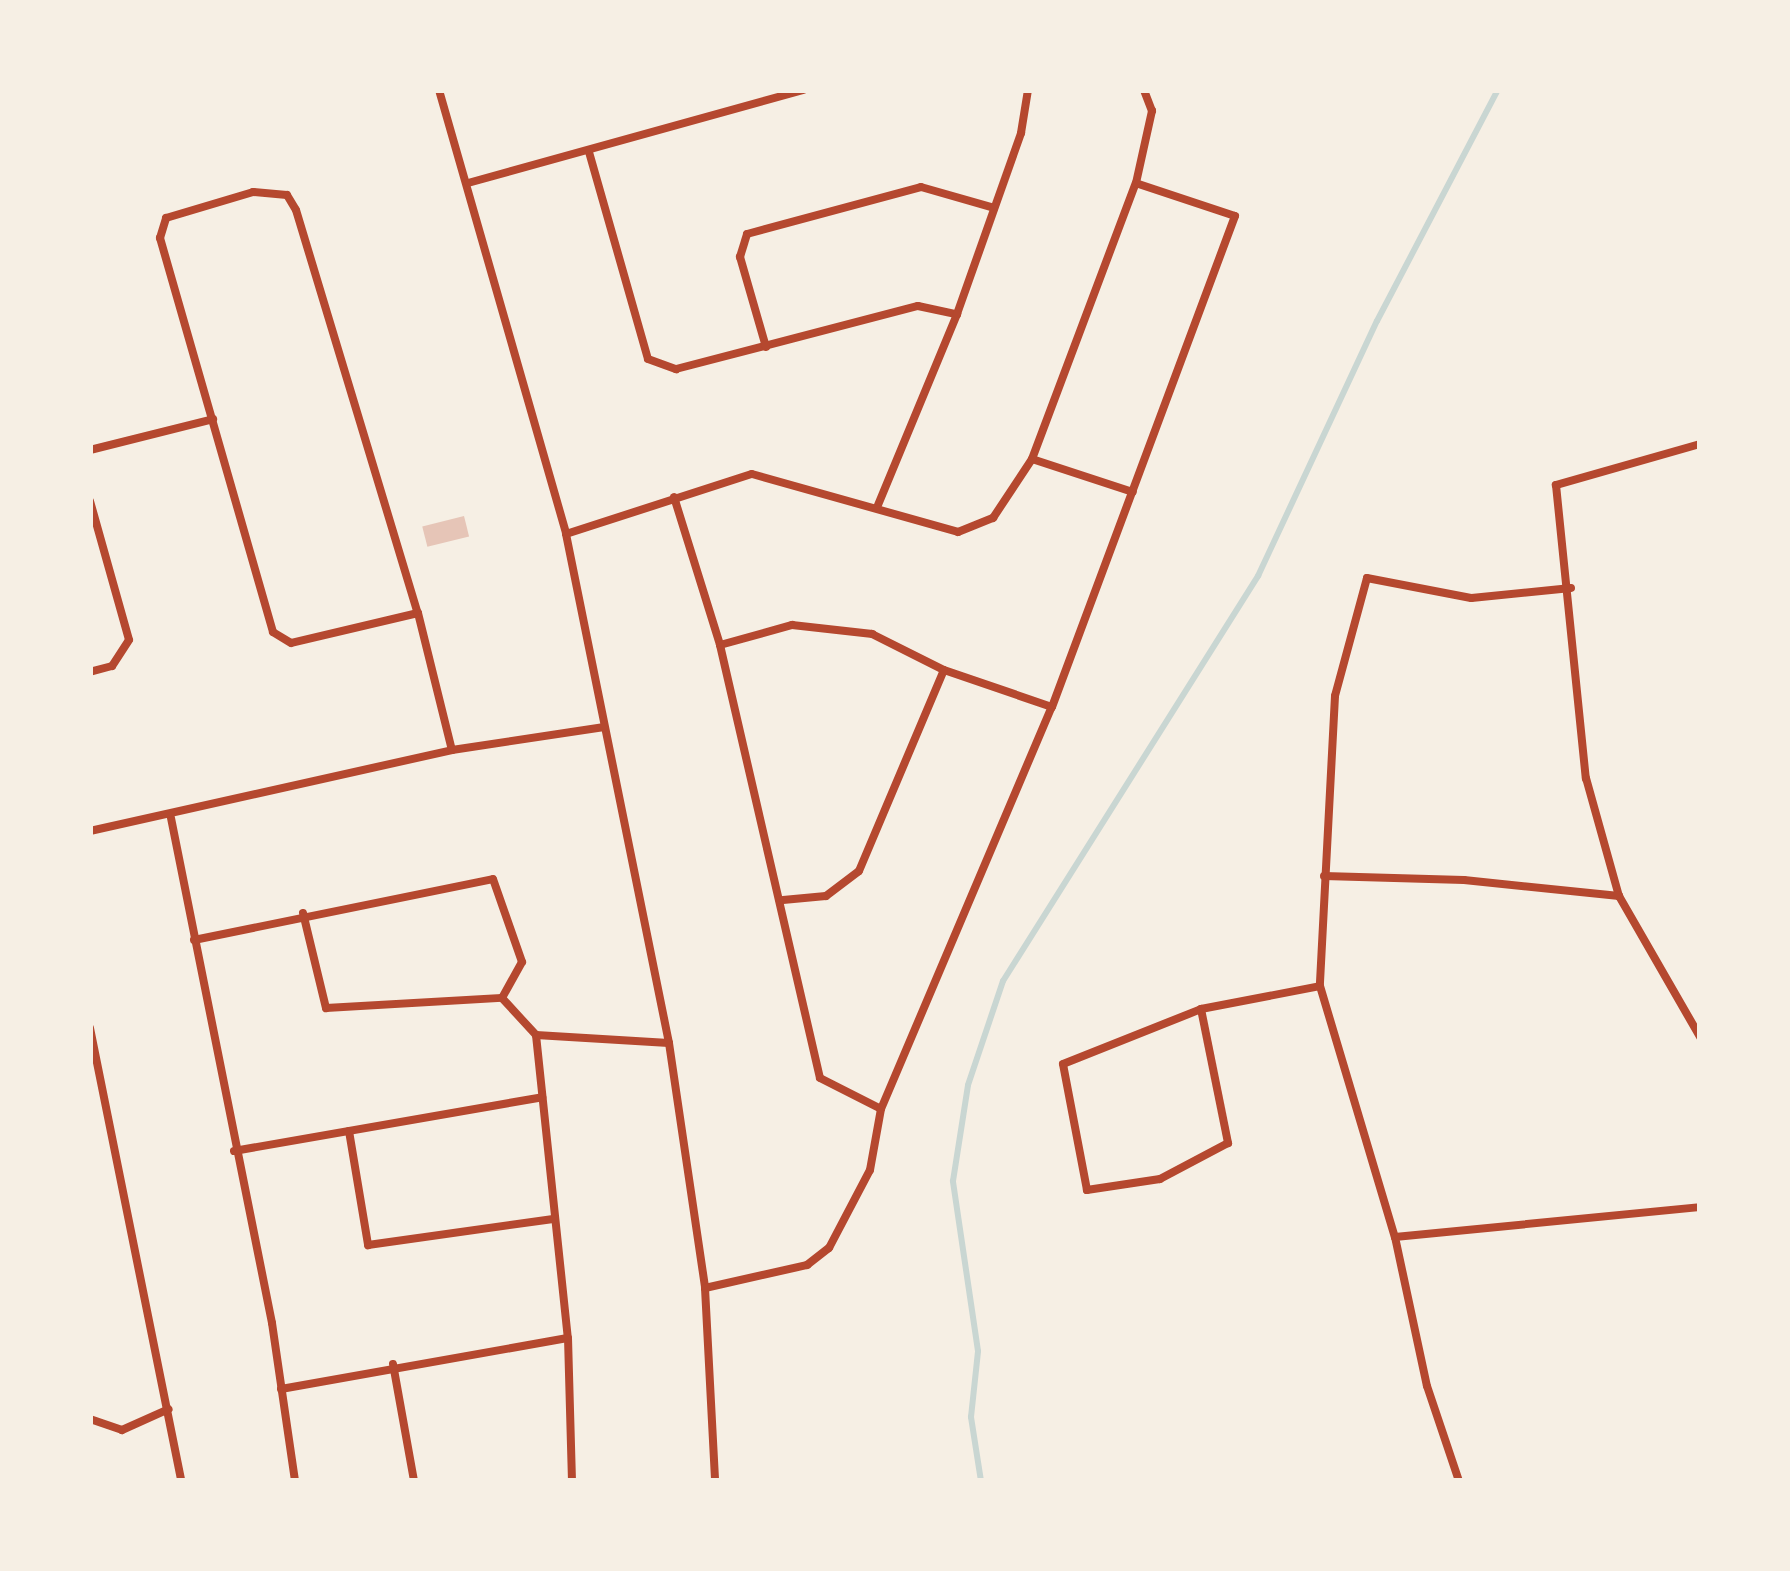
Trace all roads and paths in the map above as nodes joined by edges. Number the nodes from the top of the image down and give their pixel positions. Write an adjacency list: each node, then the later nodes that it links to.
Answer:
1 (439, 90): 6 (street)
2 (803, 90): 5 (street)
3 (1028, 90): 8 (street)
4 (1144, 90): 7 (street)
5 (589, 152): 6 (street); 10 (street)
6 (468, 183): 19 (street)
7 (1136, 183): 14 (street); 15 (street)
8 (994, 208): 9 (street); 10 (street)
9 (957, 314): 10 (street); 18 (street)
10 (766, 347)
11 (213, 419): 13 (street); 21 (street); 21 (street)
12 (1700, 443): 20 (street)
13 (90, 450)
14 (1032, 459): 15 (street); 18 (street)
15 (1133, 492): 25 (street)
16 (674, 497): 18 (street); 19 (street); 22 (street)
17 (90, 501): 24 (street)
18 (878, 505)
19 (566, 534): 26 (street)
20 (1570, 588): 30 (street); 31 (street)
21 (418, 613): 27 (street)
22 (719, 645): 23 (street); 32 (street)
23 (944, 670): 25 (street); 32 (street)
24 (90, 672)
25 (1052, 707): 43 (street)
26 (604, 727): 27 (street); 41 (street)
27 (452, 750): 28 (street)
28 (171, 818): 29 (street); 34 (street)
29 (90, 831)
30 (1324, 876): 31 (street); 35 (street)
31 (1619, 896): 40 (street)
32 (783, 900): 43 (street)
33 (303, 913): 34 (street); 36 (street); 36 (street)
34 (193, 940): 45 (street)
35 (1320, 986): 37 (street); 48 (street)
36 (502, 998): 39 (street)
37 (1201, 1009): 37 (street)
38 (90, 1028): 53 (street)
39 (536, 1036): 41 (street); 42 (street)
40 (1700, 1037)
41 (669, 1043): 49 (street)
42 (542, 1097): 44 (street); 47 (street)
43 (881, 1109): 49 (street)
44 (349, 1131): 45 (street); 47 (street)
45 (234, 1151): 52 (street)
46 (1700, 1207): 48 (street)
47 (553, 1219): 50 (street)
48 (1395, 1237): 60 (street)
49 (705, 1288): 59 (street)
50 (568, 1338): 51 (street); 58 (street)
51 (393, 1364): 52 (street); 57 (street)
52 (280, 1389): 56 (street)
53 (169, 1409): 54 (street); 55 (street)
54 (90, 1419)
55 (182, 1481)
56 (295, 1481)
57 (414, 1481)
58 (572, 1481)
59 (715, 1481)
60 (1459, 1481)

